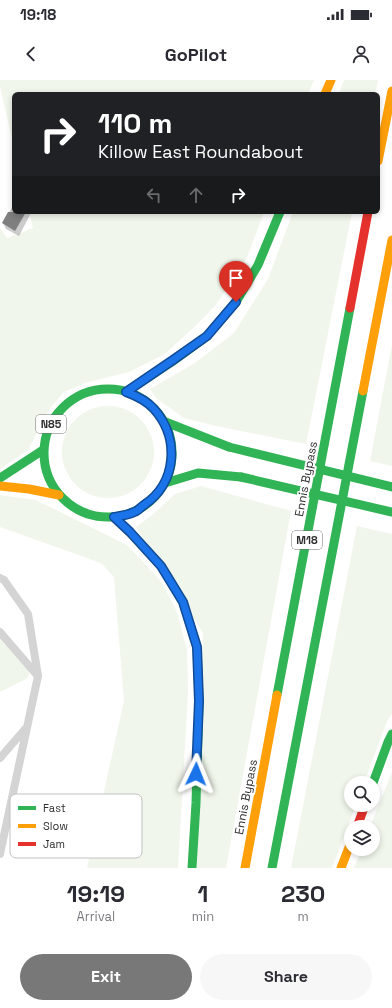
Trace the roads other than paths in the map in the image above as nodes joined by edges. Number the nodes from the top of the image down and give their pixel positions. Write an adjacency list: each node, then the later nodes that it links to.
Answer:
1 (331, 80): 3 (main road)
2 (392, 91): 4 (main road)
3 (326, 92)
4 (380, 151)
5 (279, 214): 8 (main road)
6 (368, 214): 30 (main road, Ennis Bypass / M18)
7 (392, 240): 31 (main road, M18)
8 (126, 392): 9 (main road, N85); 10 (main road, N85)
9 (163, 421): 12 (main road, N85); 14 (main road, N85, bridge)
10 (43, 450): 11 (main road); 15 (main road, N85)
11 (0, 478)
12 (165, 483): 16 (main road, bridge); 17 (main road, N85)
13 (0, 486): 15 (main road)
14 (392, 487)
15 (59, 496): 17 (main road, N85)
16 (392, 512)
17 (114, 517): 29 (main road)
18 (0, 578): 20 (lane)
19 (0, 632): 20 (lane)
20 (38, 676): 21 (lane)
21 (27, 728): 23 (lane); 25 (lane)
22 (392, 734): 24 (main road)
23 (0, 758)
24 (376, 776)
25 (13, 794)
26 (10, 807): 27 (lane)
27 (0, 854)
28 (346, 856): 32 (main road)
29 (192, 868)
30 (245, 868)
31 (272, 868)
32 (341, 868)

